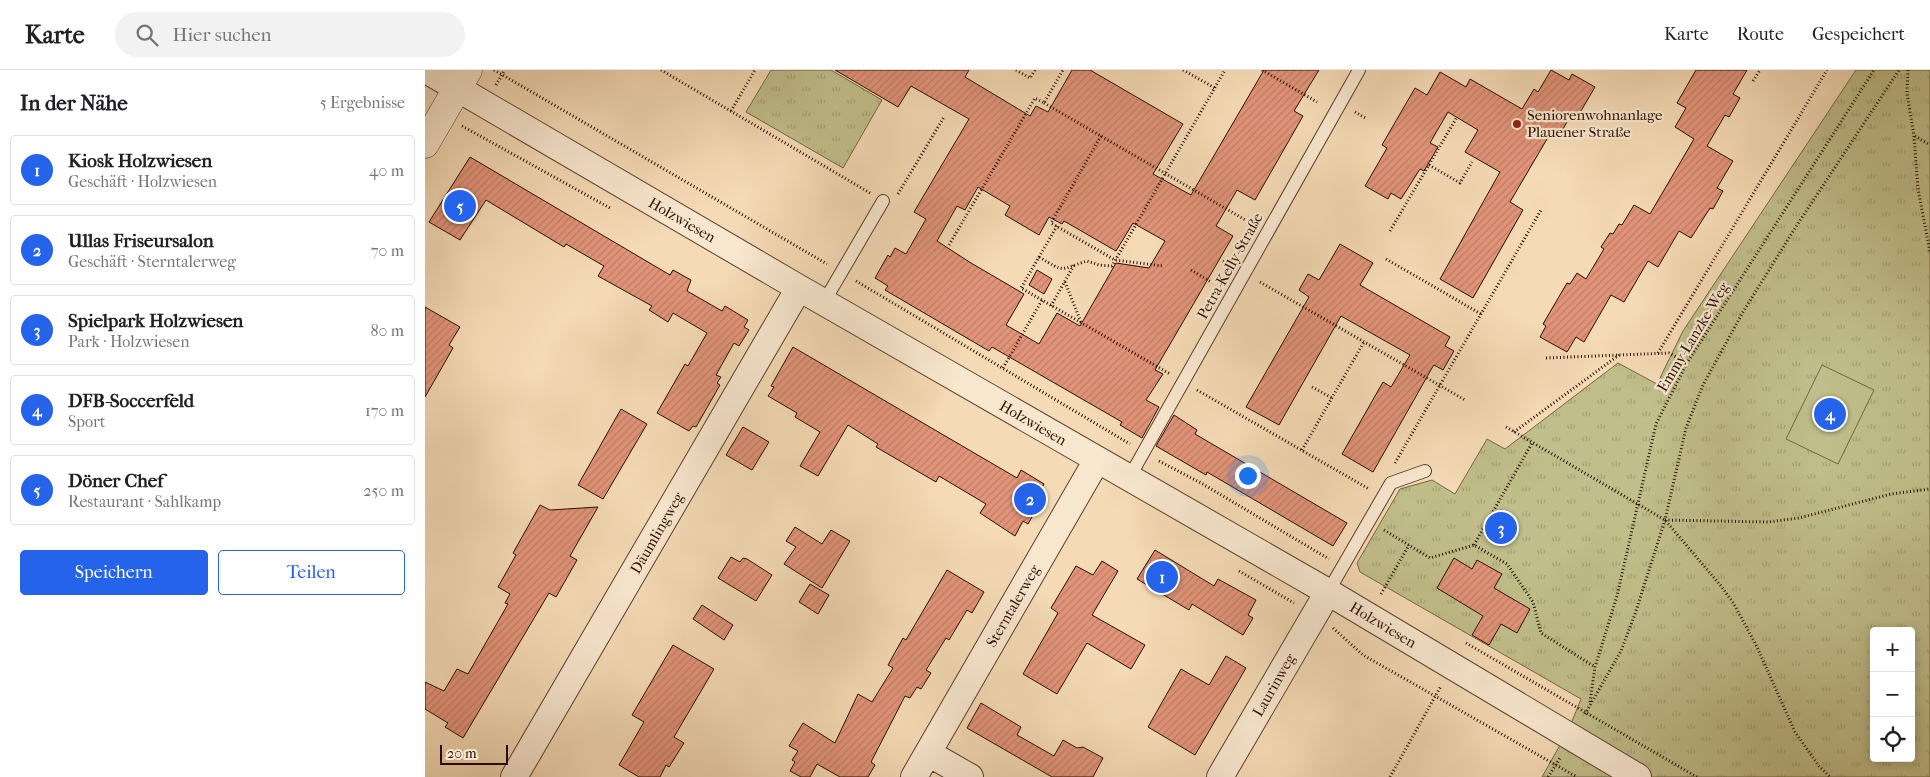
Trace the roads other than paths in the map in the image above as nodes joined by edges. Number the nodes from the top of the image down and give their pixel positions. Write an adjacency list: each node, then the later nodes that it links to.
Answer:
1 (426, 70): 3 (street, Holzwiesen)
2 (1359, 70): 10 (lane, Petra-Kelly-Straße)
3 (463, 79): 4 (street); 6 (street, Holzwiesen)
4 (425, 144)
5 (883, 201): 7 (lane)
6 (799, 288): 7 (street, Holzwiesen); 13 (street, Däumlingweg)
7 (824, 302): 8 (street, Holzwiesen)
8 (1097, 460): 10 (street, Holzwiesen); 12 (street, Sterntalerweg)
9 (1425, 471): 11 (lane)
10 (1129, 478): 11 (street, Holzwiesen)
11 (1334, 581): 16 (street, Laurinweg); 17 (street, Holzwiesen)
12 (928, 753): 14 (street, Sterntalerweg); 15 (street)
13 (514, 777)
14 (914, 777)
15 (970, 777)
16 (1221, 777)
17 (1638, 777)

